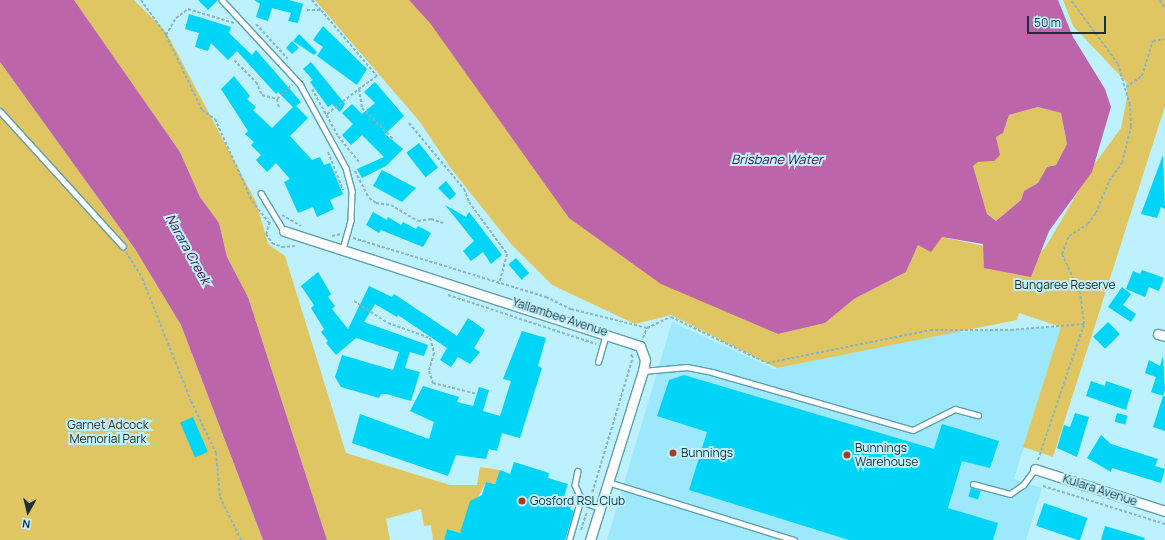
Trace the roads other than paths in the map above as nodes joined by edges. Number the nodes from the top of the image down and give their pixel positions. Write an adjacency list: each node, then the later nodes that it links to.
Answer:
1 (222, 0): 6 (lane)
2 (0, 111): 5 (lane)
3 (261, 193): 4 (lane)
4 (284, 231): 6 (street, Yallambee Avenue)
5 (123, 246)
6 (343, 249): 7 (street, Yallambee Avenue)
7 (607, 332): 8 (lane); 9 (street, Yallambee Avenue)
8 (598, 362)
9 (644, 371): 10 (lane); 13 (street)
10 (978, 415)
11 (1035, 468): 14 (lane); 17 (street, Kulara Avenue)
12 (578, 470): 15 (lane)
13 (608, 482): 16 (street); 20 (lane)
14 (973, 484)
15 (581, 498): 16 (lane); 18 (lane)
16 (600, 508): 19 (street)
17 (1165, 511)
18 (569, 540)
19 (590, 540)
20 (794, 540)

